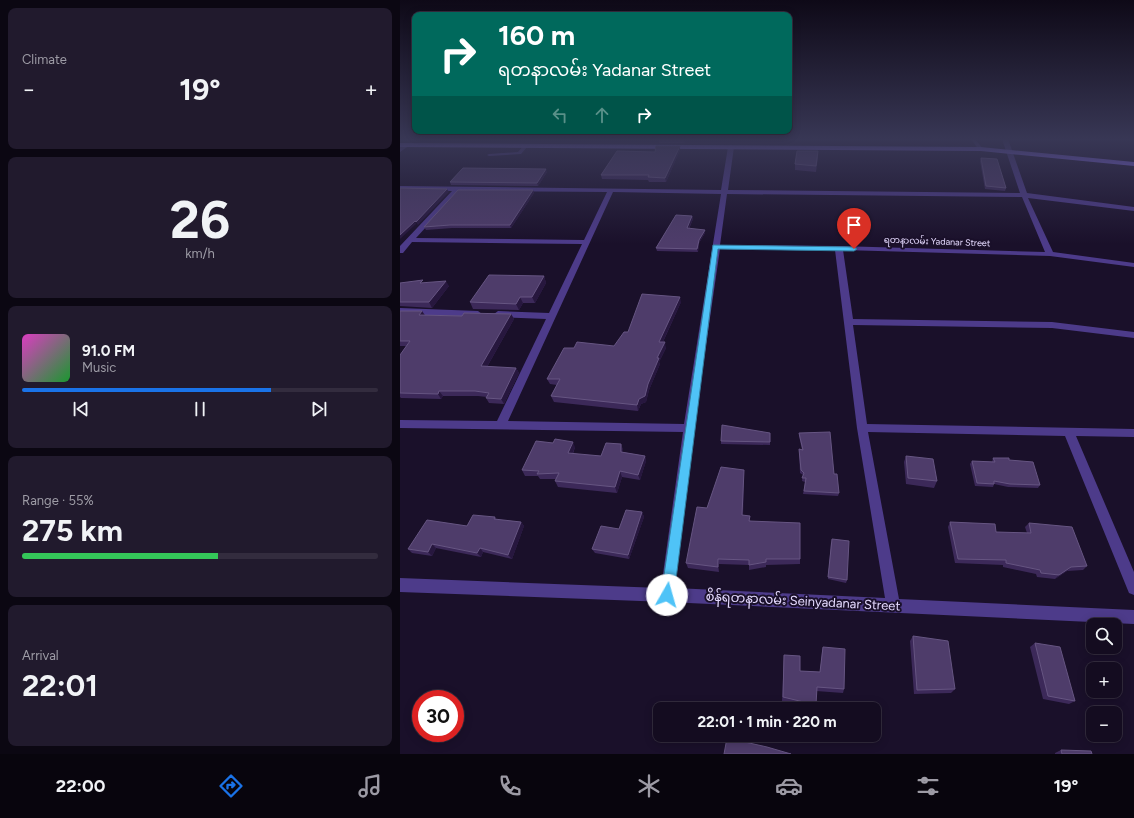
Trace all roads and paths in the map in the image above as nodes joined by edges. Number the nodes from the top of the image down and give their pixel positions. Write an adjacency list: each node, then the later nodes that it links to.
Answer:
1 (726, 174): 6 (street)
2 (1017, 174): 7 (street)
3 (400, 188): 4 (street)
4 (458, 188): 5 (street); 9 (street)
5 (611, 190): 6 (street); 10 (street)
6 (723, 192): 7 (street); 11 (street)
7 (1024, 195): 8 (street); 14 (street)
8 (1134, 209)
9 (410, 240): 10 (street); 13 (street)
10 (586, 242): 17 (street)
11 (715, 247): 12 (street, ရတနာလမ်း Yadanar Street); 22 (street)
12 (839, 248): 14 (street, ရတနာလမ်း Yadanar Street); 18 (street)
13 (400, 251)
14 (1050, 254): 15 (street, ရတနာလမ်း Yadanar Street)
15 (1134, 264)
16 (400, 311): 17 (street)
17 (552, 316): 21 (street)
18 (848, 322): 19 (street); 23 (street)
19 (1134, 335)
20 (400, 424): 21 (street)
21 (501, 425): 22 (street)
22 (689, 428): 28 (street)
23 (862, 428): 24 (street); 29 (street)
24 (1069, 432): 25 (street); 27 (street)
25 (1134, 433)
26 (400, 585): 28 (street, စိန်ရတနာလမ်း Seinyadanar Street)
27 (1134, 588)
28 (667, 595): 29 (street, စိန်ရတနာလမ်း Seinyadanar Street)
29 (893, 605): 30 (street, စိန်ရတနာလမ်း Seinyadanar Street)
30 (1134, 617)

